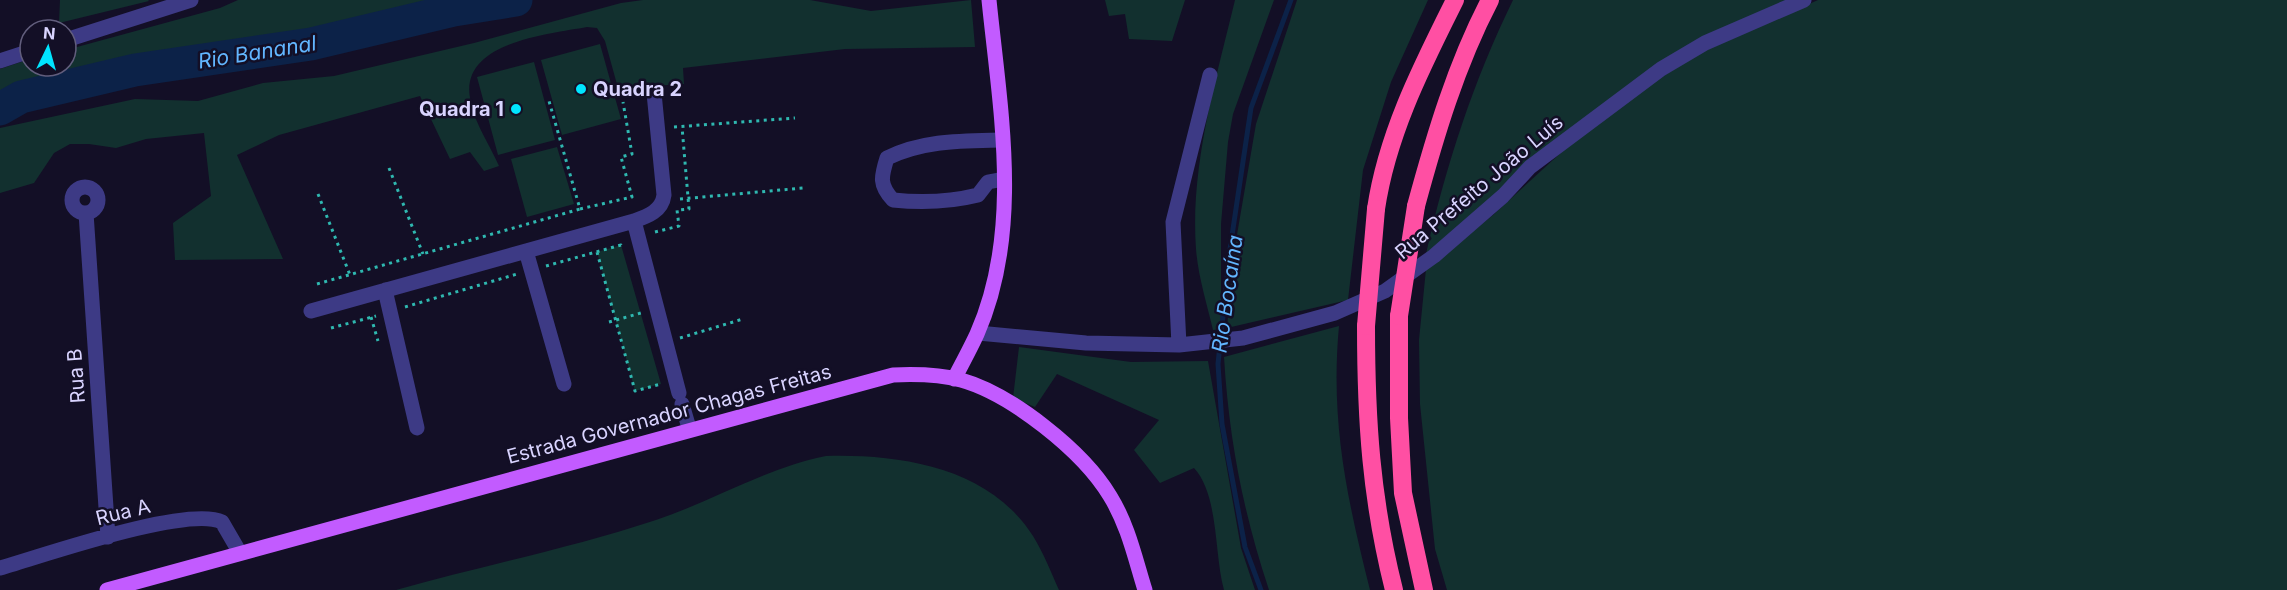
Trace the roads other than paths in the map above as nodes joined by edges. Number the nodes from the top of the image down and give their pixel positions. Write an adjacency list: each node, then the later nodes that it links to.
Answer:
1 (191, 0): 6 (street)
2 (989, 0): 13 (main road)
3 (1804, 0): 21 (street, Rua Prefeito João Luís)
4 (1453, 5): 31 (highway, bridge)
5 (1487, 6): 32 (highway, bridge)
6 (78, 36)
7 (0, 49): 8 (street)
8 (18, 51)
9 (18, 55): 10 (street)
10 (0, 61)
11 (1210, 75): 21 (street)
12 (654, 93): 16 (street)
13 (1002, 140): 14 (main road); 14 (street)
14 (1004, 179): 20 (main road)
15 (86, 213): 26 (street, Rua B)
16 (634, 221): 17 (street); 25 (street)
17 (526, 251): 18 (street); 23 (street)
18 (385, 290): 19 (street); 24 (street)
19 (311, 311)
20 (978, 333): 21 (street, Rua Prefeito João Luís); 22 (main road)
21 (1179, 345)
22 (954, 378): 25 (main road, Estrada Governador Chagas Freitas); 30 (main road, Estrada Governador Chagas Freitas)
23 (564, 384)
24 (417, 428)
25 (689, 428): 27 (main road, Estrada Governador Chagas Freitas)
26 (108, 537): 27 (street, Rua A); 28 (street, Rua A)
27 (240, 553): 29 (main road, Estrada Governador Chagas Freitas)
28 (0, 568)
29 (107, 590)
30 (1144, 590)
31 (1394, 590)
32 (1424, 590)

